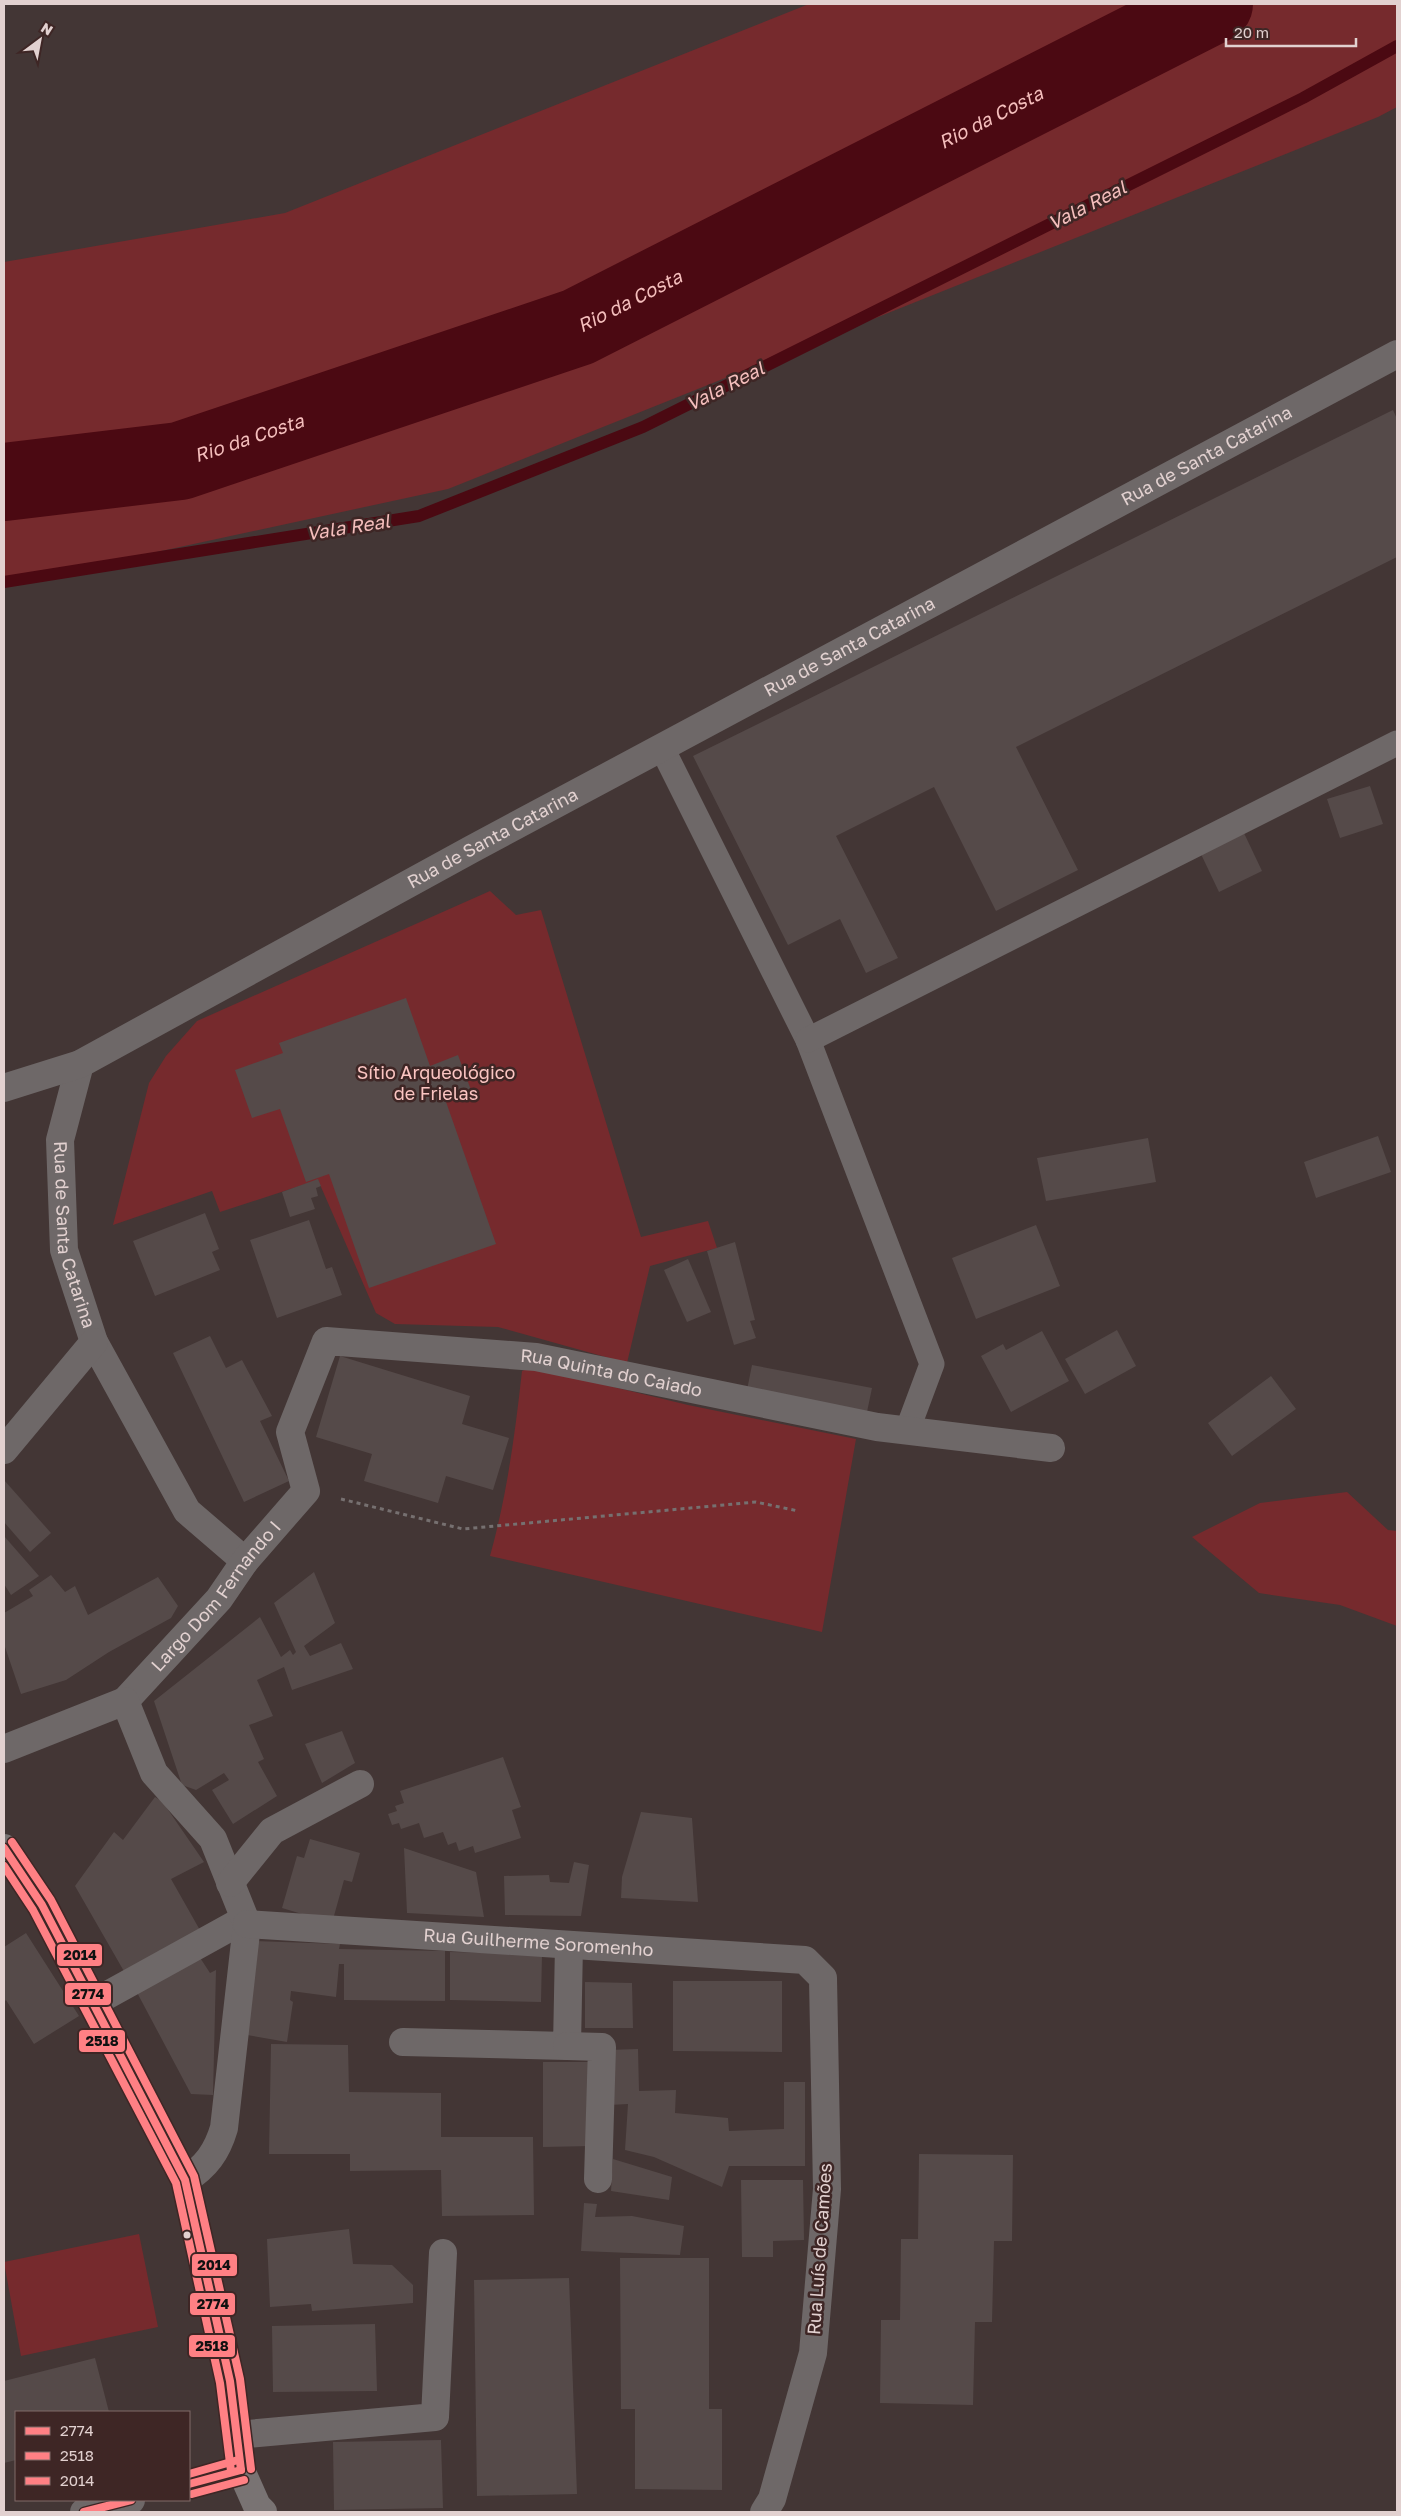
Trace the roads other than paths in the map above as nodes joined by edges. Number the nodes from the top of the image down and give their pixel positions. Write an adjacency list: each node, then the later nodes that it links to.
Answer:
1 (1397, 354): 3 (street, Rua de Santa Catarina)
2 (1397, 742): 4 (lane)
3 (662, 748): 4 (lane); 5 (street, Rua de Santa Catarina)
4 (808, 1040): 8 (lane)
5 (80, 1064): 6 (street); 7 (street, Rua de Santa Catarina)
6 (4, 1088)
7 (94, 1342): 10 (street); 12 (street, Rua de Santa Catarina)
8 (907, 1431): 9 (street, Rua Quinta do Caiado); 11 (street, Rua Quinta do Caiado)
9 (1051, 1448)
10 (4, 1450)
11 (306, 1491): 12 (street, Largo Dom Fernando I)
12 (245, 1561): 13 (street, Largo Dom Fernando I)
13 (125, 1701): 14 (street); 17 (street)
14 (4, 1748)
15 (360, 1784): 17 (street)
16 (4, 1848): 21 (main road)
17 (230, 1883): 18 (street)
18 (246, 1922): 19 (street, Rua Guilherme Soromenho); 21 (street); 25 (street)
19 (569, 1945): 20 (street, Rua Guilherme Soromenho); 23 (street)
20 (823, 1978): 33 (street, Rua Luís de Camões)
21 (93, 2003): 25 (main road)
22 (403, 2042): 23 (street)
23 (567, 2046): 24 (street)
24 (598, 2179)
25 (185, 2180): 27 (main road)
26 (443, 2253): 27 (street)
27 (236, 2435): 28 (main road)
28 (241, 2470): 29 (street); 32 (main road)
29 (190, 2484)
30 (127, 2501): 31 (street)
31 (84, 2512)
32 (263, 2512)
33 (764, 2512)

